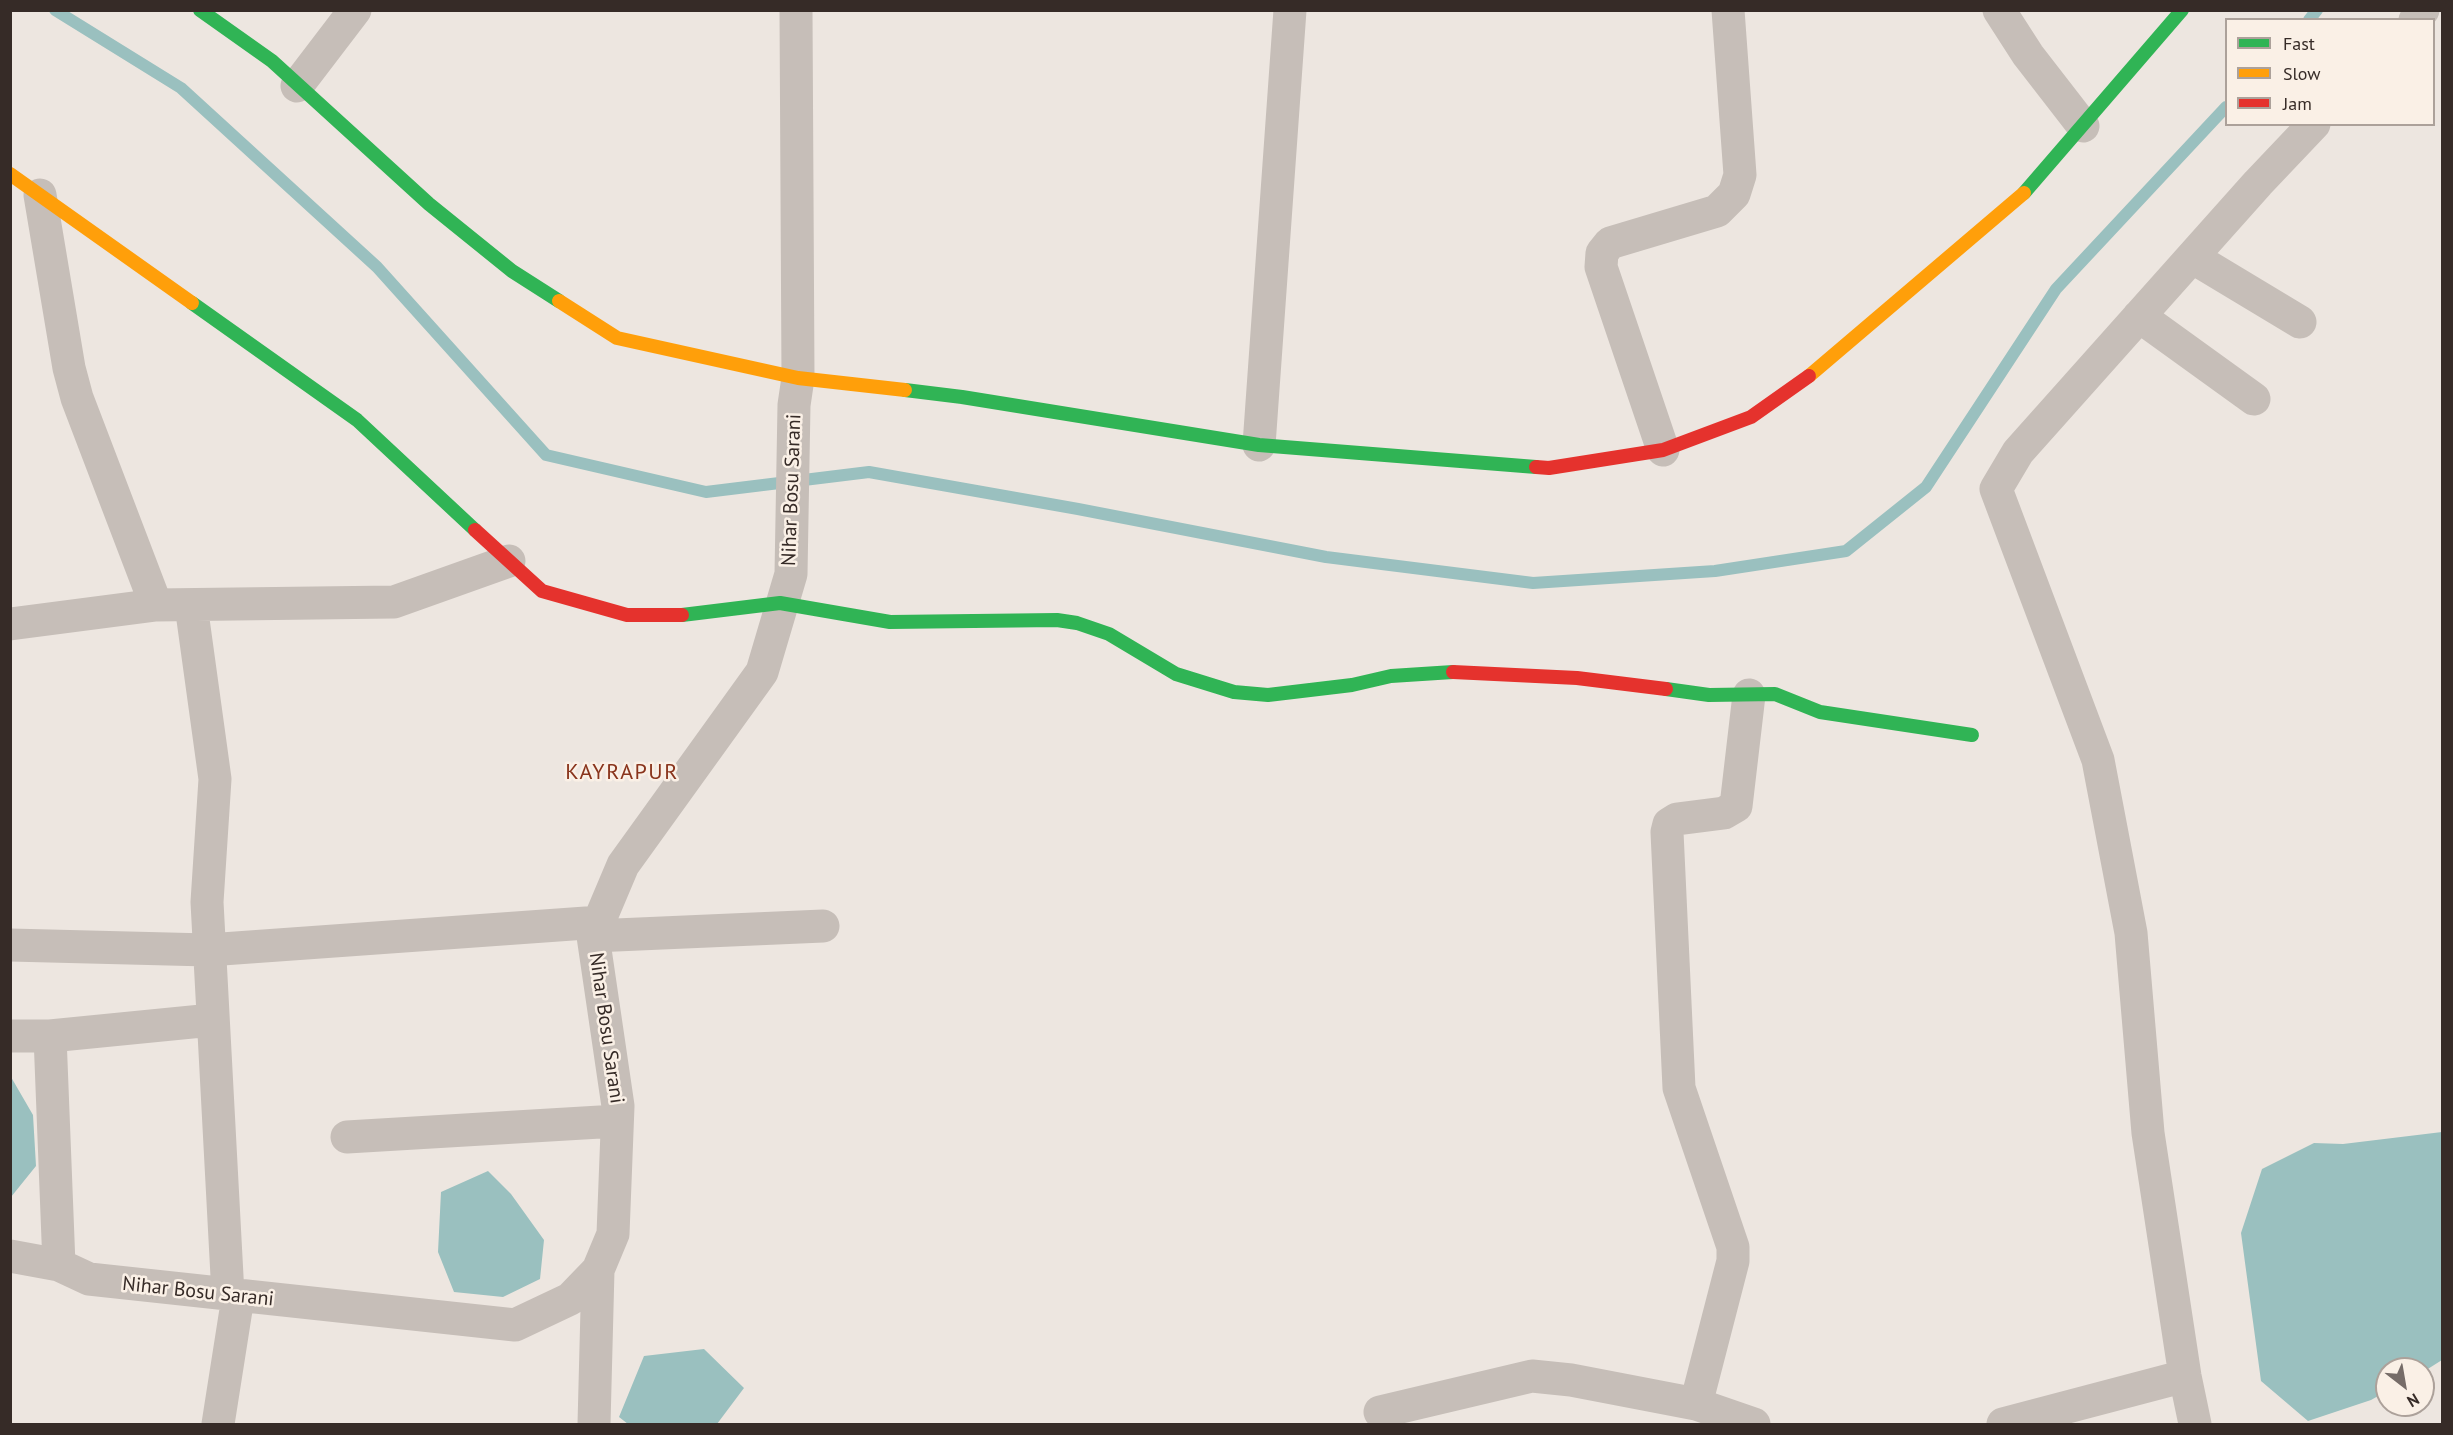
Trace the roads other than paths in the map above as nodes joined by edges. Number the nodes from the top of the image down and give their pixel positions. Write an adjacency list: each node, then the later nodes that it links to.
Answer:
1 (200, 10): 8 (street)
2 (355, 10): 8 (street)
3 (796, 10): 16 (street, Nihar Bosu Sarani)
4 (1290, 10): 18 (street)
5 (1728, 10): 19 (street)
6 (1999, 10): 9 (street)
7 (2182, 10): 9 (street)
8 (297, 86): 16 (street)
9 (2083, 126): 19 (street)
10 (2312, 126): 13 (street)
11 (10, 174): 12 (street)
12 (40, 195): 20 (street); 22 (street)
13 (2192, 257): 14 (street); 15 (street)
14 (2139, 316): 17 (street); 40 (street)
15 (2300, 322)
16 (796, 392): 18 (street); 21 (street, Nihar Bosu Sarani)
17 (2254, 399)
18 (1259, 445): 19 (street)
19 (1663, 450)
20 (509, 561): 21 (street); 23 (street)
21 (785, 589): 25 (street); 28 (street, Nihar Bosu Sarani)
22 (156, 605): 23 (street); 24 (street)
23 (191, 605): 30 (street)
24 (10, 624)
25 (1749, 695): 26 (street); 41 (street)
26 (1972, 735)
27 (824, 926): 28 (street)
28 (596, 929): 30 (street); 34 (street, Nihar Bosu Sarani)
29 (10, 945): 30 (street)
30 (208, 950): 31 (street)
31 (212, 1020): 33 (street); 39 (street)
32 (10, 1036): 33 (street)
33 (50, 1036): 37 (street)
34 (618, 1121): 35 (street); 38 (street, Nihar Bosu Sarani)
35 (347, 1137)
36 (10, 1256): 37 (street, Nihar Bosu Sarani)
37 (59, 1265): 39 (street, Nihar Bosu Sarani)
38 (598, 1270): 39 (street, Nihar Bosu Sarani); 44 (street)
39 (233, 1296): 43 (street)
40 (2185, 1376): 46 (street); 47 (street)
41 (1696, 1404): 42 (street); 45 (street)
42 (1380, 1412)
43 (218, 1425)
44 (594, 1425)
45 (1754, 1425)
46 (2003, 1425)
47 (2195, 1425)

